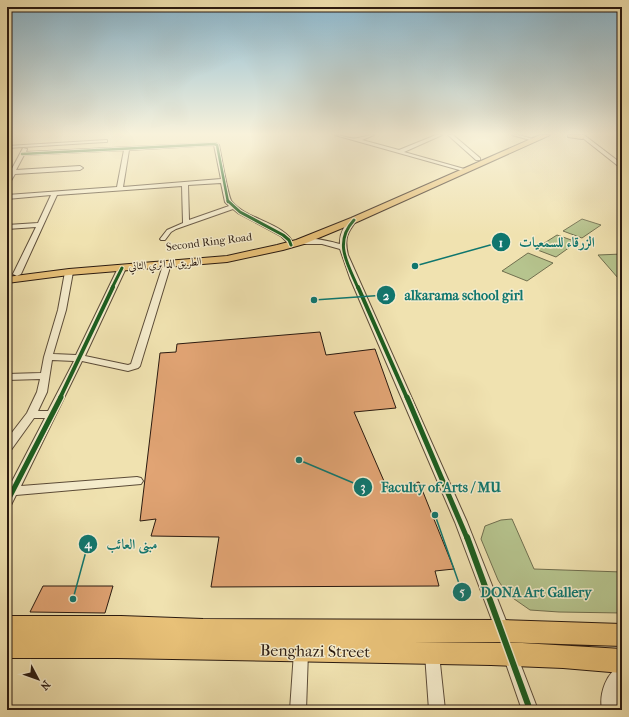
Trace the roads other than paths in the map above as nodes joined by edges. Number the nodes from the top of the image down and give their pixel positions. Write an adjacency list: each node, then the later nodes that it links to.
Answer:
1 (16, 168): 6 (street)
2 (72, 168): 6 (street)
3 (123, 168): 10 (street)
4 (221, 168): 8 (street)
5 (462, 169): 14 (main road, Second Ring Road)
6 (14, 172): 7 (street)
7 (8, 180)
8 (223, 181): 9 (street); 13 (street)
9 (185, 183): 10 (street); 16 (street)
10 (120, 188): 11 (street)
11 (55, 192): 12 (street); 17 (street)
12 (7, 197)
13 (232, 207): 16 (street); 20 (street)
14 (368, 210): 15 (main road, الطريق الدائري الثاني); 20 (main road, Second Ring Road)
15 (354, 220): 20 (main road, الطريق الدائري الثاني); 21 (street)
16 (186, 224): 19 (street)
17 (40, 225): 18 (street); 25 (street)
18 (7, 227)
19 (163, 239)
20 (293, 242): 21 (street); 22 (main road, الطريق الدائري الثاني); 25 (main road, Second Ring Road)
21 (343, 248): 38 (street)
22 (168, 264): 23 (main road, الطريق الدائري الثاني); 28 (street)
23 (122, 268): 24 (main road, الطريق الدائري الثاني); 28 (street)
24 (69, 272): 26 (main road, الطريق الدائري الثاني); 27 (street)
25 (12, 275)
26 (7, 280)
27 (48, 357): 28 (street); 29 (street)
28 (79, 358): 32 (street)
29 (45, 376): 30 (street); 31 (street)
30 (7, 377)
31 (31, 414): 32 (street); 33 (street)
32 (50, 415): 35 (street)
33 (7, 447)
34 (137, 481): 35 (street)
35 (13, 491): 36 (street)
36 (7, 502)
37 (7, 627): 38 (main road, Benghazi Street)
38 (503, 631): 39 (main road, Benghazi Street); 43 (street)
39 (622, 635)
40 (7, 647): 41 (main road, Benghazi Street)
41 (301, 652): 42 (main road, Benghazi Street); 46 (street)
42 (432, 654): 43 (main road, Benghazi Street); 47 (street)
43 (510, 655): 44 (main road, Benghazi Street); 48 (street)
44 (622, 661)
45 (622, 673): 49 (street)
46 (298, 710)
47 (437, 710)
48 (530, 710)
49 (610, 710)

